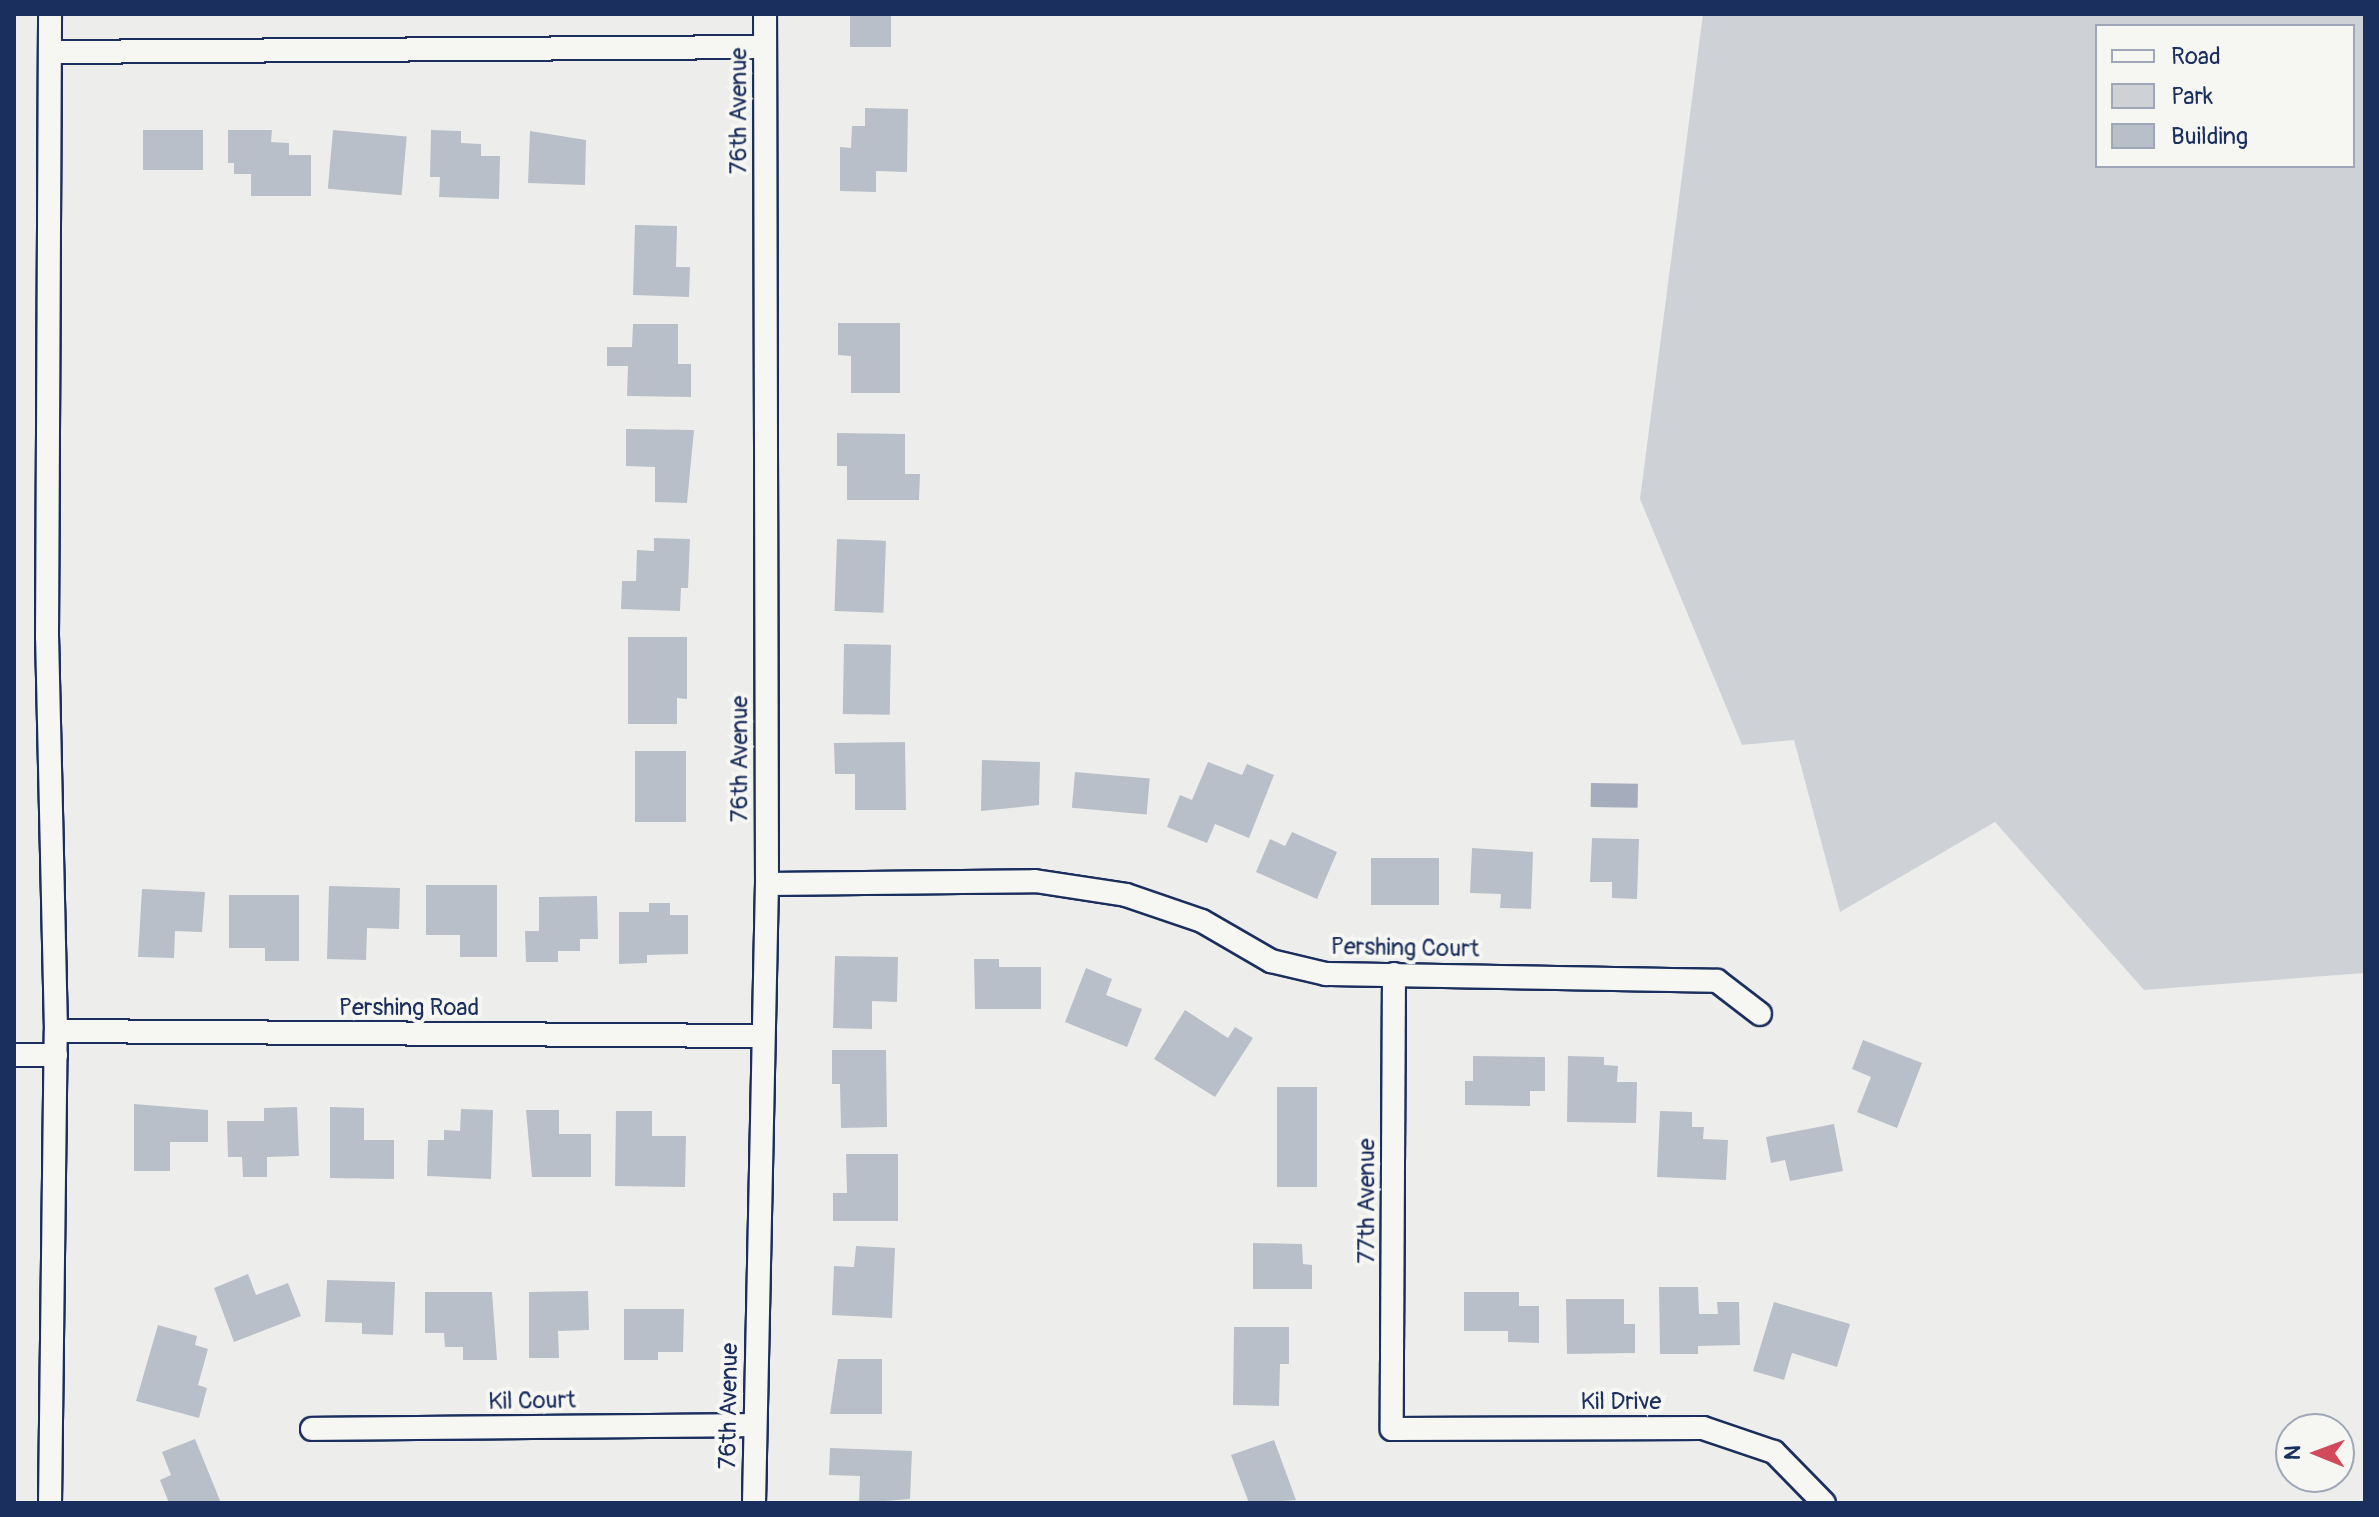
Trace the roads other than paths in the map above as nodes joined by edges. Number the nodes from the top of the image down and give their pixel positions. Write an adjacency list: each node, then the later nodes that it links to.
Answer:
1 (50, 14): 4 (street)
2 (765, 14): 3 (street, 76th Avenue)
3 (765, 47): 4 (street); 5 (street, 76th Avenue)
4 (51, 52): 8 (street)
5 (767, 884): 6 (street, Pershing Court); 9 (street, 76th Avenue)
6 (1394, 974): 7 (street, Pershing Court); 14 (street, 77th Avenue)
7 (1760, 1014)
8 (56, 1031): 9 (street, Pershing Road); 11 (street)
9 (761, 1036): 12 (street, 76th Avenue)
10 (14, 1055): 11 (street)
11 (56, 1055): 15 (street)
12 (754, 1425): 13 (street, Kil Court); 16 (street, 76th Avenue)
13 (312, 1429)
14 (1392, 1429): 17 (street, Kil Drive)
15 (50, 1503)
16 (754, 1503)
17 (1824, 1503)

